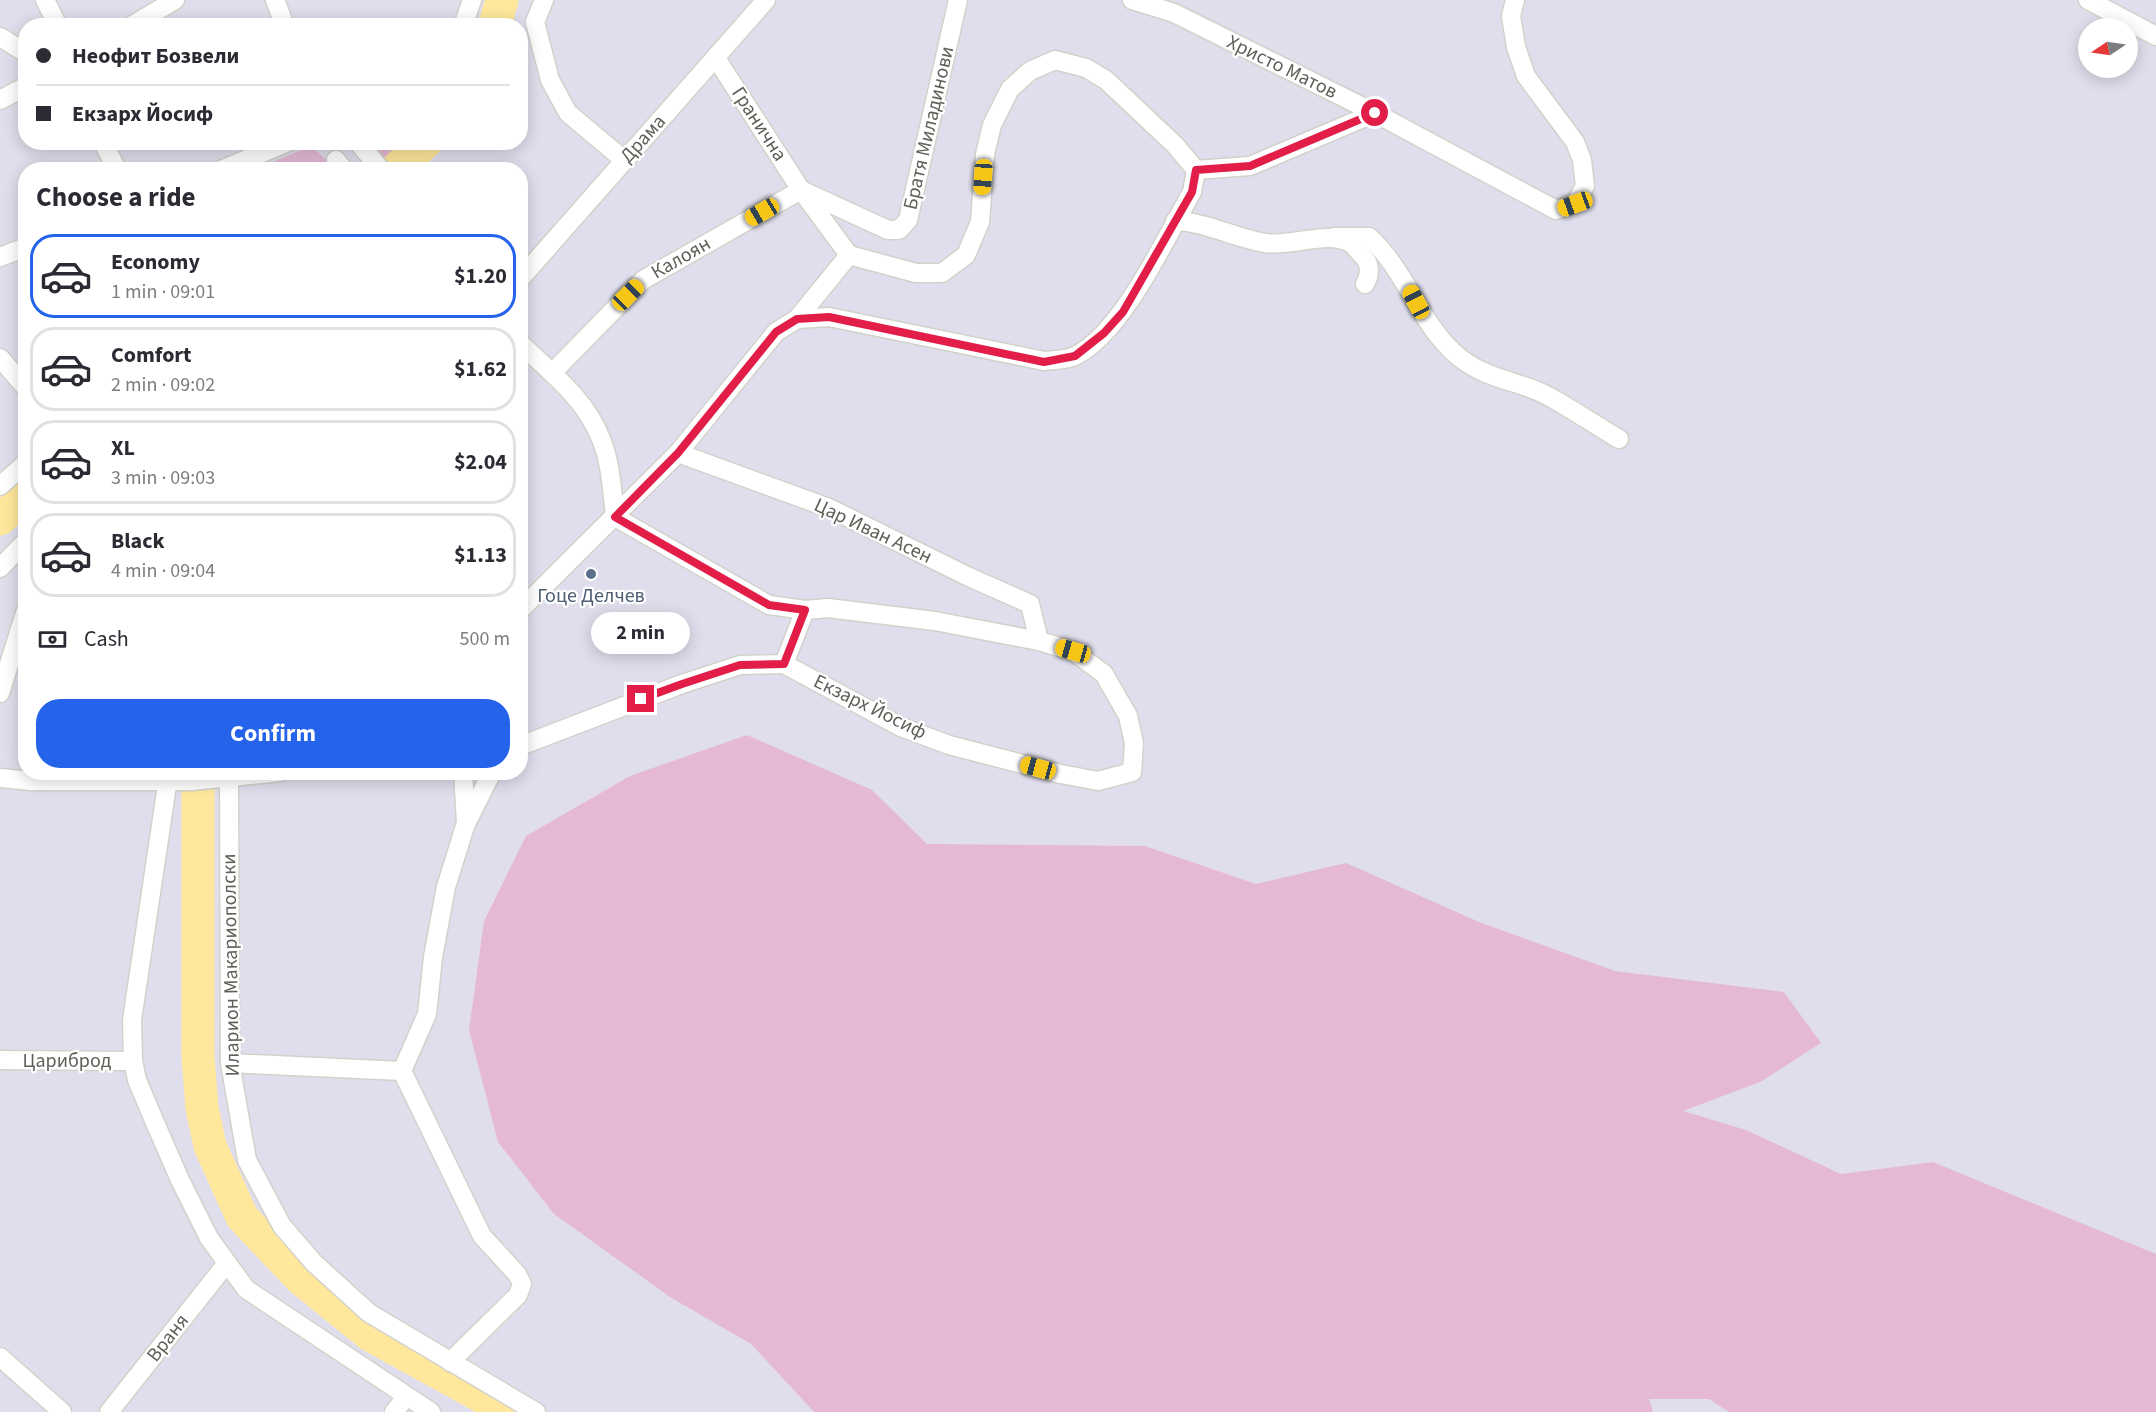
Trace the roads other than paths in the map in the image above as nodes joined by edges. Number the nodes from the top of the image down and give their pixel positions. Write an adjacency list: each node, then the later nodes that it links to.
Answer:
1 (45, 0): 10 (street)
2 (175, 0): 11 (street)
3 (472, 0): 12 (street)
4 (544, 0): 22 (street)
5 (766, 0): 16 (street, Драма)
6 (958, 0): 26 (street, Братя Миладинови)
7 (1132, 0): 19 (street, Христо Матов)
8 (1515, 0): 19 (street, Христо Матов)
9 (2088, 0): 13 (street)
10 (54, 18)
11 (144, 18)
12 (466, 18)
13 (2156, 36)
14 (0, 37): 15 (street)
15 (18, 48)
16 (716, 58): 22 (street, Драма); 26 (street, Гранична)
17 (18, 90): 18 (street)
18 (0, 100)
19 (1375, 113): 25 (street)
20 (269, 150): 23 (street)
21 (364, 150): 24 (street)
22 (624, 160): 32 (street, Драма)
23 (239, 162)
24 (374, 162)
25 (1196, 170): 27 (street); 30 (street)
26 (801, 189): 30 (street); 37 (street, Калоян)
27 (1175, 221): 28 (street); 34 (street)
28 (1334, 237): 33 (street); 39 (street)
29 (18, 250): 31 (street)
30 (849, 255): 34 (street)
31 (0, 256)
32 (528, 270)
33 (1365, 284)
34 (797, 319): 40 (street)
35 (528, 350): 37 (street)
36 (0, 358): 38 (street)
37 (552, 373): 43 (street)
38 (18, 379)
39 (1619, 439)
40 (678, 453): 43 (street); 49 (street, Цар Иван Асен)
41 (18, 470): 42 (street)
42 (0, 486)
43 (615, 517): 46 (street); 47 (street)
44 (18, 550): 45 (street)
45 (0, 568)
46 (528, 602)
47 (805, 610): 49 (street); 50 (street)
48 (18, 636): 51 (street)
49 (1039, 641): 50 (street, Екзарх Йосиф)
50 (784, 664): 52 (street, Екзарх Йосиф)
51 (0, 693)
52 (528, 743)
53 (0, 778): 54 (street)
54 (18, 780)
55 (21, 780): 56 (street)
56 (59, 780)
57 (169, 780): 63 (street)
58 (229, 780): 64 (street, Иларион Макариополски)
59 (463, 780): 61 (street)
60 (488, 780): 61 (street)
61 (466, 823): 65 (street)
62 (0, 1060): 63 (street, Цариброд)
63 (133, 1061): 66 (street)
64 (230, 1063): 65 (street); 68 (street, Иларион Макариополски)
65 (402, 1071): 68 (street)
66 (226, 1263): 69 (street); 71 (street, Враня)
67 (0, 1357): 70 (street)
68 (450, 1362): 74 (street, Иларион Макариополски)
69 (406, 1397): 72 (street); 73 (street)
70 (62, 1412)
71 (109, 1412)
72 (394, 1412)
73 (431, 1412)
74 (536, 1412)

